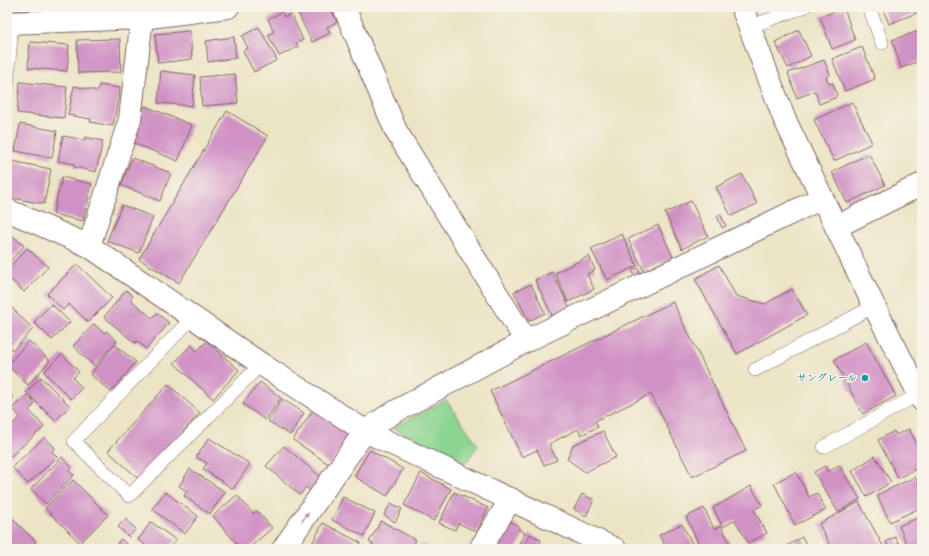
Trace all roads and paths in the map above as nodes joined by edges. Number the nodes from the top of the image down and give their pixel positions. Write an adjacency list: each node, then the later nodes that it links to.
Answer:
1 (228, 7): 6 (street)
2 (344, 7): 18 (street)
3 (742, 7): 8 (street)
4 (804, 7): 8 (lane)
5 (868, 7): 9 (lane)
6 (142, 18): 7 (street); 15 (street)
7 (9, 23): 10 (lane)
8 (749, 27): 12 (street)
9 (882, 43)
10 (7, 87)
11 (922, 184): 14 (street)
12 (822, 198): 14 (street); 18 (street)
13 (7, 210): 15 (street)
14 (836, 227): 16 (street)
15 (89, 246): 17 (street)
16 (874, 306): 20 (lane); 21 (street)
17 (193, 317): 19 (street); 19 (lane)
18 (526, 341): 22 (street)
19 (261, 364): 22 (street)
20 (755, 370)
21 (920, 397): 23 (lane)
22 (365, 432): 24 (street); 25 (street, one-way to 22)
23 (824, 448)
24 (511, 499): 26 (street); 27 (street)
25 (283, 549)
26 (480, 549)
27 (615, 549)

